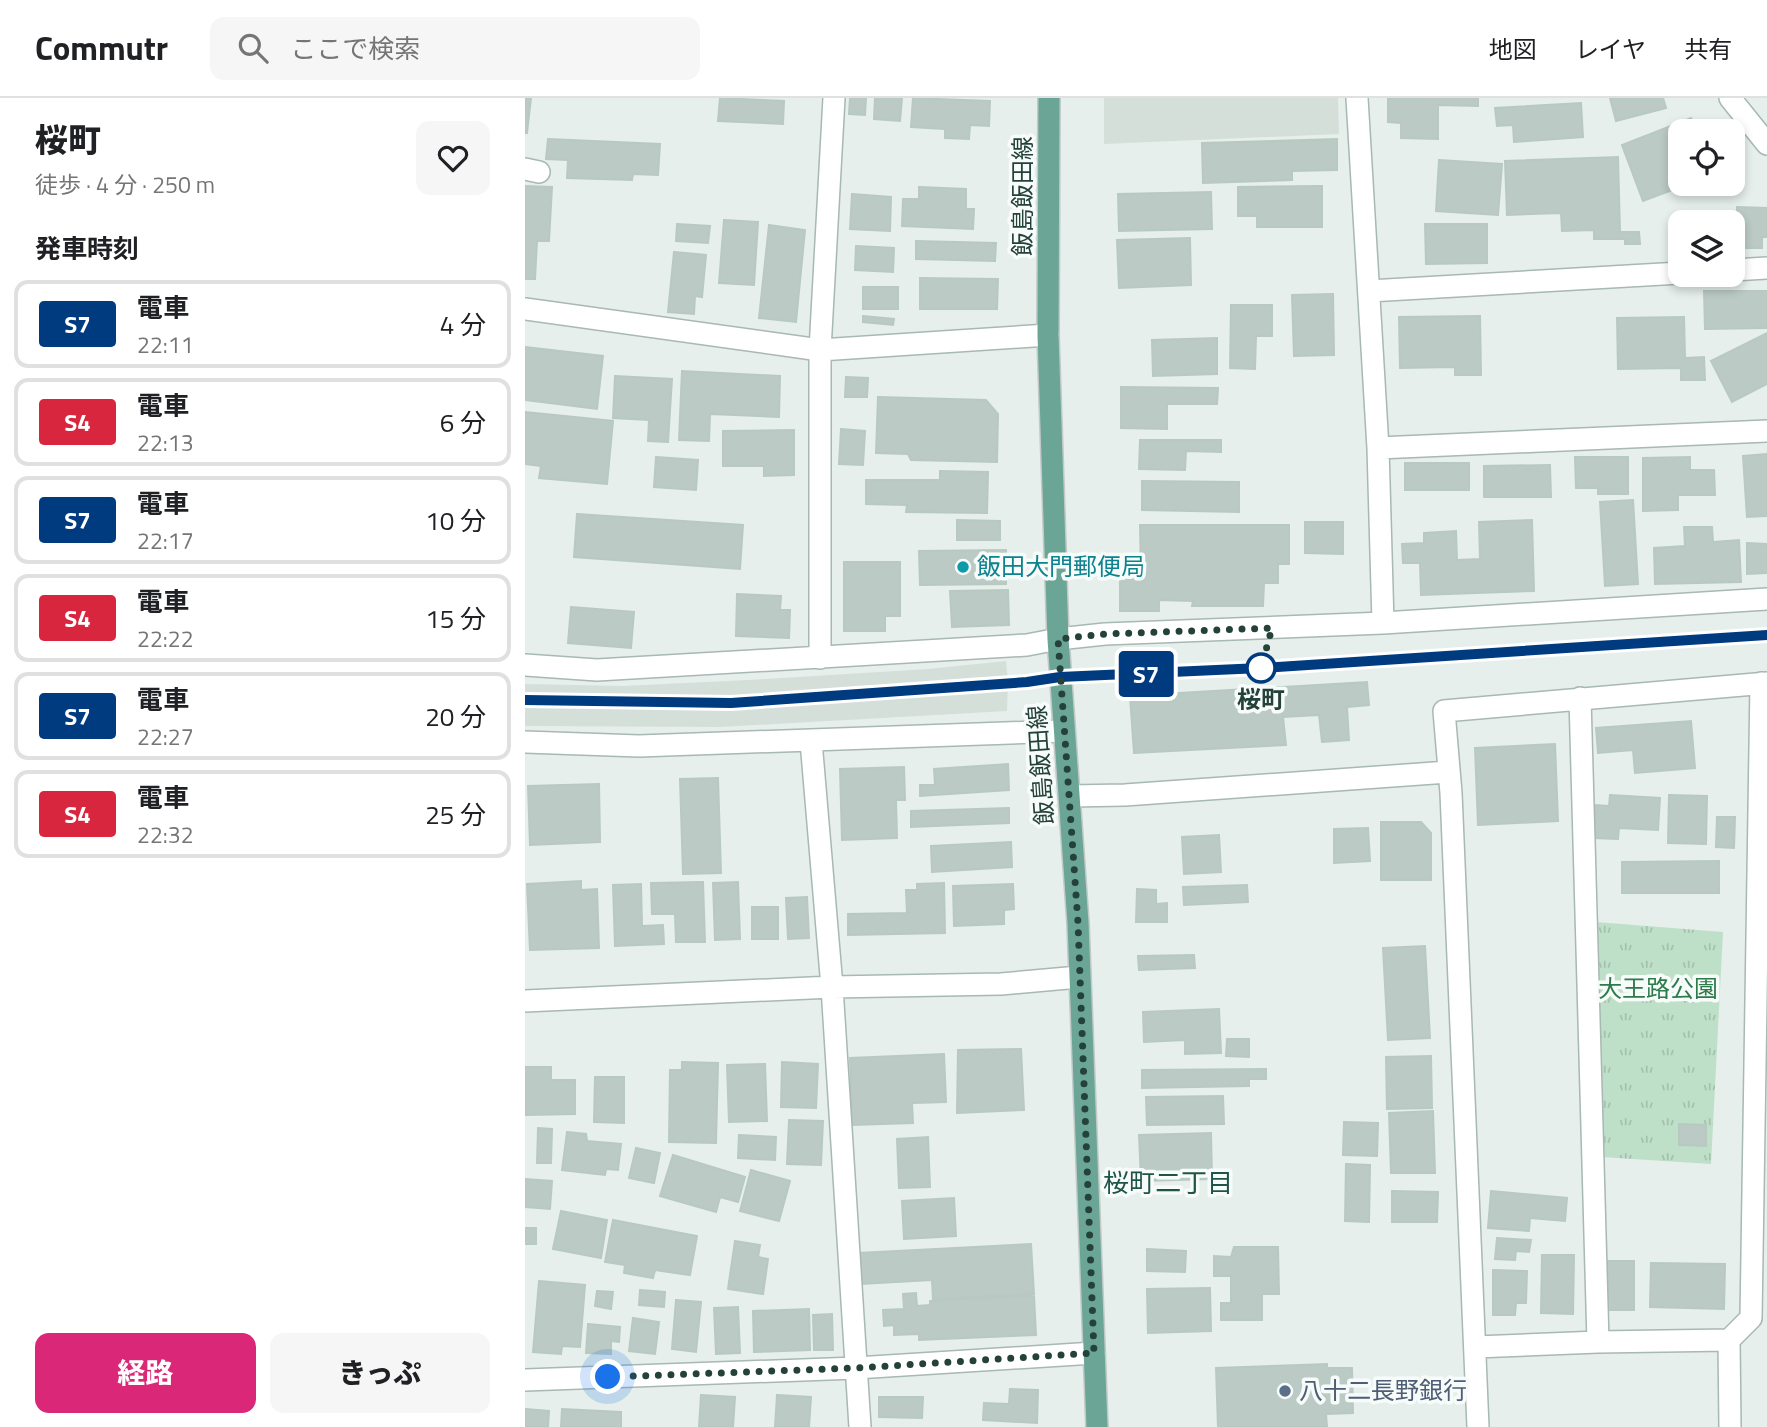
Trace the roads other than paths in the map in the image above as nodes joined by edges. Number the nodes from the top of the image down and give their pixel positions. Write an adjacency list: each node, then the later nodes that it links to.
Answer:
1 (834, 98): 12 (street)
2 (1049, 98): 11 (main road, 飯島飯田線)
3 (1357, 98): 9 (street)
4 (1730, 98): 5 (street)
5 (1767, 144)
6 (1767, 268): 7 (street)
7 (1745, 269)
8 (1668, 274): 9 (street)
9 (1369, 291): 14 (street)
10 (525, 309): 12 (street)
11 (1048, 335): 12 (street); 17 (main road, 飯島飯田線)
12 (820, 350): 18 (street)
13 (1767, 431): 14 (street)
14 (1378, 448): 16 (street)
15 (1767, 599): 16 (street)
16 (1383, 623): 17 (street)
17 (1058, 639): 18 (street); 22 (main road, 飯島飯田線)
18 (820, 658): 19 (street)
19 (525, 665)
20 (1764, 683): 21 (street); 27 (street)
21 (1580, 698): 25 (street); 32 (street)
22 (1064, 731): 23 (street); 26 (main road, 飯島飯田線)
23 (811, 741): 24 (street); 29 (street)
24 (525, 742)
25 (1448, 772): 26 (street); 33 (street)
26 (1070, 796): 28 (main road, 飯島飯田線)
27 (1763, 871): 31 (street)
28 (1079, 977): 29 (street); 34 (main road, 飯島飯田線)
29 (832, 987): 30 (street); 35 (street)
30 (525, 1001)
31 (1728, 1340): 32 (street); 40 (street)
32 (1598, 1342): 33 (street)
33 (1476, 1347): 39 (street)
34 (1094, 1353): 35 (street); 38 (main road, 飯島飯田線)
35 (856, 1368): 36 (street); 37 (street)
36 (525, 1380)
37 (860, 1427)
38 (1097, 1427)
39 (1478, 1427)
40 (1730, 1427)

